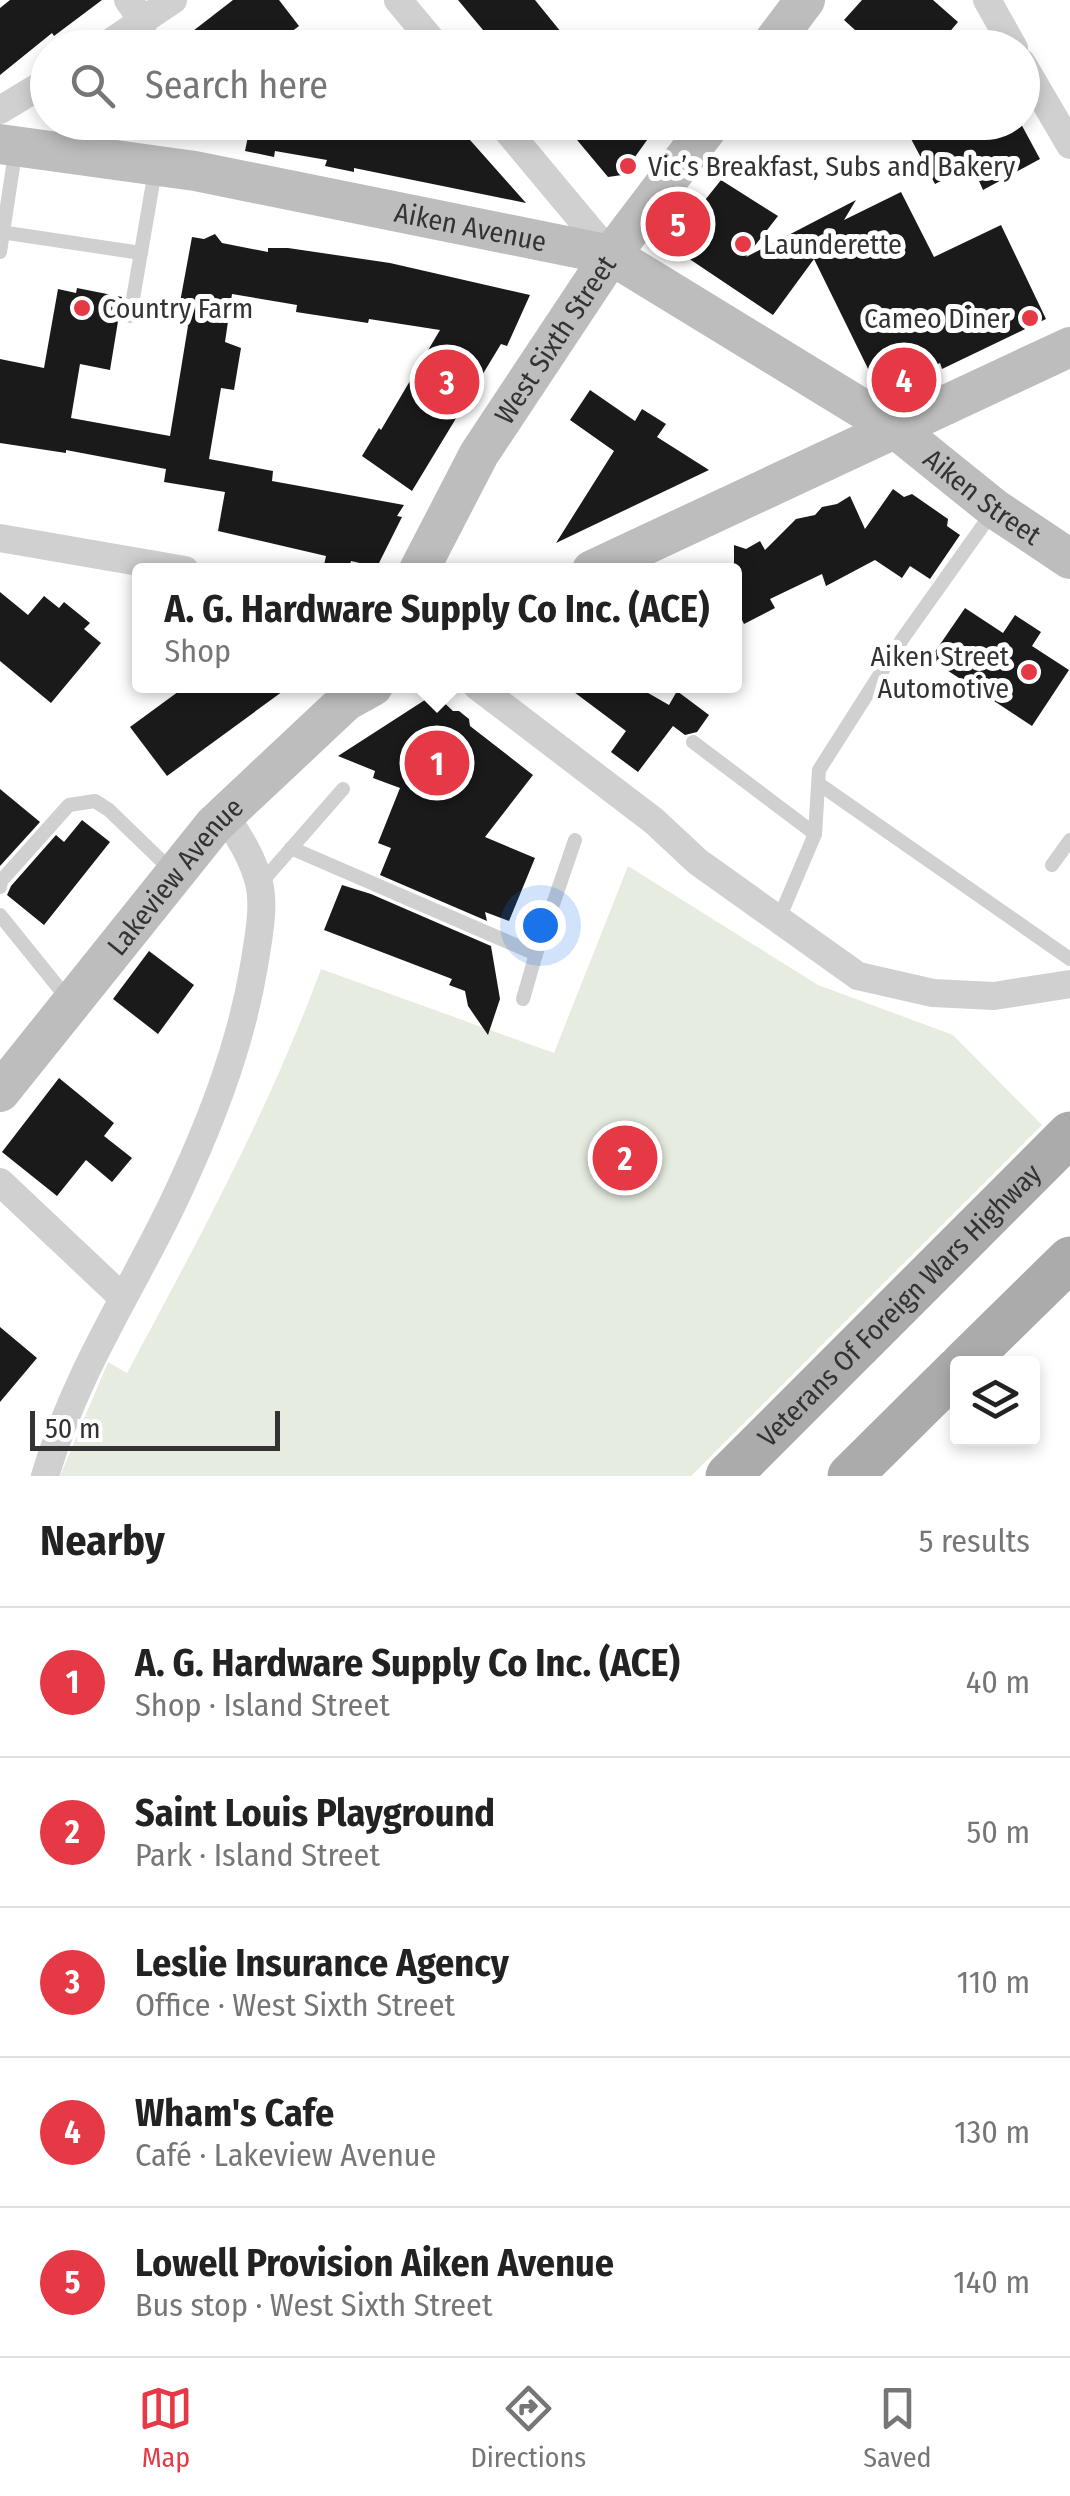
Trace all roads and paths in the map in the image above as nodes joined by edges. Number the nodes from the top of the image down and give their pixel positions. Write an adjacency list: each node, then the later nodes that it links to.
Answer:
1 (173, 0): 5 (street)
2 (398, 0): 7 (street)
3 (805, 0): 8 (main road)
4 (986, 0): 9 (street)
5 (136, 11): 6 (street)
6 (119, 30)
7 (423, 30)
8 (782, 30)
9 (1004, 30)
10 (1040, 94): 17 (street)
11 (30, 103): 12 (street)
12 (5, 134): 13 (main road, Aiken Avenue); 19 (lane)
13 (30, 139)
14 (34, 140): 18 (main road, Aiken Avenue)
15 (515, 140): 22 (street)
16 (698, 140): 22 (main road, West Sixth Street)
17 (1070, 146)
18 (156, 165): 21 (lane); 22 (main road, Aiken Avenue)
19 (1, 232): 20 (lane); 21 (lane)
20 (0, 252)
21 (141, 253): 23 (lane)
22 (611, 255): 25 (main road, Aiken Avenue); 30 (main road, West Sixth Street)
23 (130, 316)
24 (1067, 356): 25 (main road)
25 (897, 430): 26 (main road, Aiken Street); 31 (main road)
26 (994, 509): 28 (main road, Aiken Street); 35 (lane)
27 (0, 538): 29 (street)
28 (1070, 559)
29 (145, 563)
30 (424, 563)
31 (607, 563)
32 (360, 693): 37 (main road, Lakeview Avenue)
33 (486, 693): 47 (street)
34 (694, 742): 38 (lane)
35 (818, 784): 38 (lane); 49 (lane)
36 (343, 789): 41 (lane)
37 (225, 815): 43 (main road, Lakeview Avenue); 44 (street)
38 (815, 834): 47 (lane)
39 (575, 840): 48 (lane)
40 (1070, 840): 42 (lane)
41 (292, 848): 44 (lane); 48 (lane)
42 (1052, 866)
43 (175, 874): 45 (lane); 52 (main road, Lakeview Avenue)
44 (260, 885): 57 (street)
45 (0, 888)
46 (0, 915): 52 (lane)
47 (778, 921): 50 (street)
48 (536, 954): 51 (lane)
49 (1070, 959)
50 (1070, 984)
51 (523, 999)
52 (71, 1003): 53 (main road, Lakeview Avenue)
53 (0, 1092)
54 (1070, 1134): 61 (main road, Veterans Of Foreign Wars Highway)
55 (0, 1182): 57 (street)
56 (1070, 1259): 58 (main road)
57 (123, 1298): 60 (street)
58 (972, 1356)
59 (950, 1377): 62 (main road)
60 (45, 1476)
61 (728, 1476)
62 (850, 1476)

